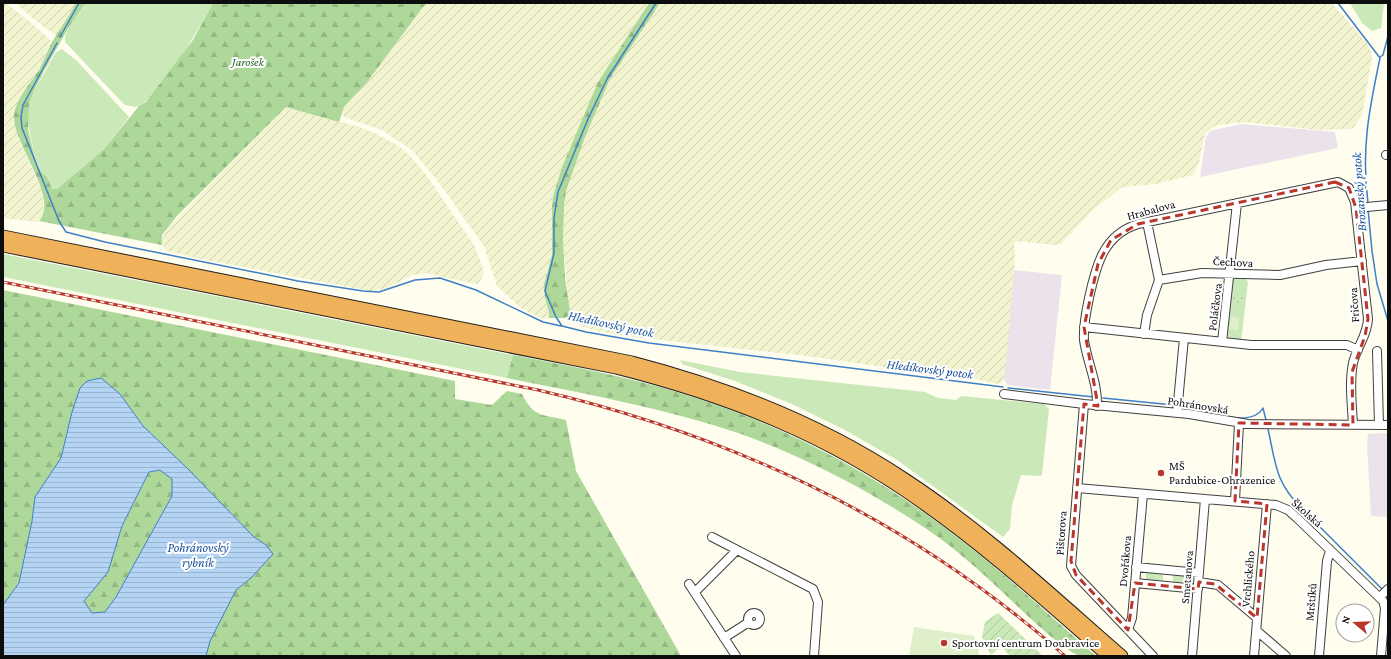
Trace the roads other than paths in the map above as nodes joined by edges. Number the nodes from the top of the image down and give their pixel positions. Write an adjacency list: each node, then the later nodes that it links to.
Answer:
1 (1345, 184): 2 (street, Hrabalova); 4 (street, Fričova)
2 (1237, 203): 5 (street, Hrabalova); 9 (street, Poláčkova)
3 (1388, 205): 4 (street)
4 (1360, 207): 8 (street, Fričova)
5 (1147, 222): 10 (street); 11 (street, Hrabalova)
6 (3, 236): 48 (highway)
7 (3, 246): 47 (highway)
8 (1362, 261): 9 (street, Čechova); 15 (street, Fričova)
9 (1231, 274): 10 (street, Čechova); 14 (street, Poláčkova)
10 (1159, 280): 12 (street)
11 (1084, 327): 12 (street, Poláčkova); 19 (street, Hrabalova)
12 (1144, 334): 13 (street, Poláčkova)
13 (1184, 338): 14 (street, Poláčkova); 20 (street)
14 (1222, 342): 15 (street, Poláčkova)
15 (1358, 350): 22 (street, Fričova)
16 (1377, 351): 23 (street)
17 (1004, 394): 18 (street, Pohránovská)
18 (1084, 404): 19 (street, Pohránovská); 25 (street, Pištorova)
19 (1097, 406): 20 (street, Pohránovská)
20 (1177, 413): 21 (street, Pohránovská)
21 (1239, 424): 22 (street, Pohránovská); 28 (street)
22 (1353, 425): 23 (street, Pohránovská)
23 (1379, 425): 24 (street, Pohránovská)
24 (1388, 425)
25 (1077, 488): 26 (street, Školská); 42 (street, Pištorova)
26 (1143, 494): 27 (street, Školská); 33 (street, Dvořákova)
27 (1206, 499): 28 (street, Školská); 34 (street, Smetanova)
28 (1235, 501): 29 (street, Školská)
29 (1267, 504): 32 (street, Školská); 40 (street, Vrchlického)
30 (712, 537): 31 (street)
31 (737, 550): 38 (street); 46 (street)
32 (1330, 551): 39 (street, Školská); 53 (street, Mrštíků)
33 (1136, 568): 34 (street); 35 (street, Dvořákova)
34 (1199, 573): 37 (street, Smetanova)
35 (1135, 583): 37 (street); 42 (street, Dvořákova)
36 (689, 584): 38 (street)
37 (1198, 585): 40 (street); 50 (street, Smetanova)
38 (695, 592): 44 (street)
39 (1384, 592): 54 (street, Školská)
40 (1257, 618): 43 (street, Vrchlického)
41 (749, 622): 44 (street)
42 (1128, 630): 49 (street, Pištorova)
43 (1257, 631): 51 (street, Vrchlického); 52 (street)
44 (724, 638): 45 (street)
45 (736, 656)
46 (814, 656)
47 (1108, 656)
48 (1122, 656)
49 (1154, 656)
50 (1192, 656)
51 (1254, 656)
52 (1286, 656)
53 (1319, 656)
54 (1381, 656)

